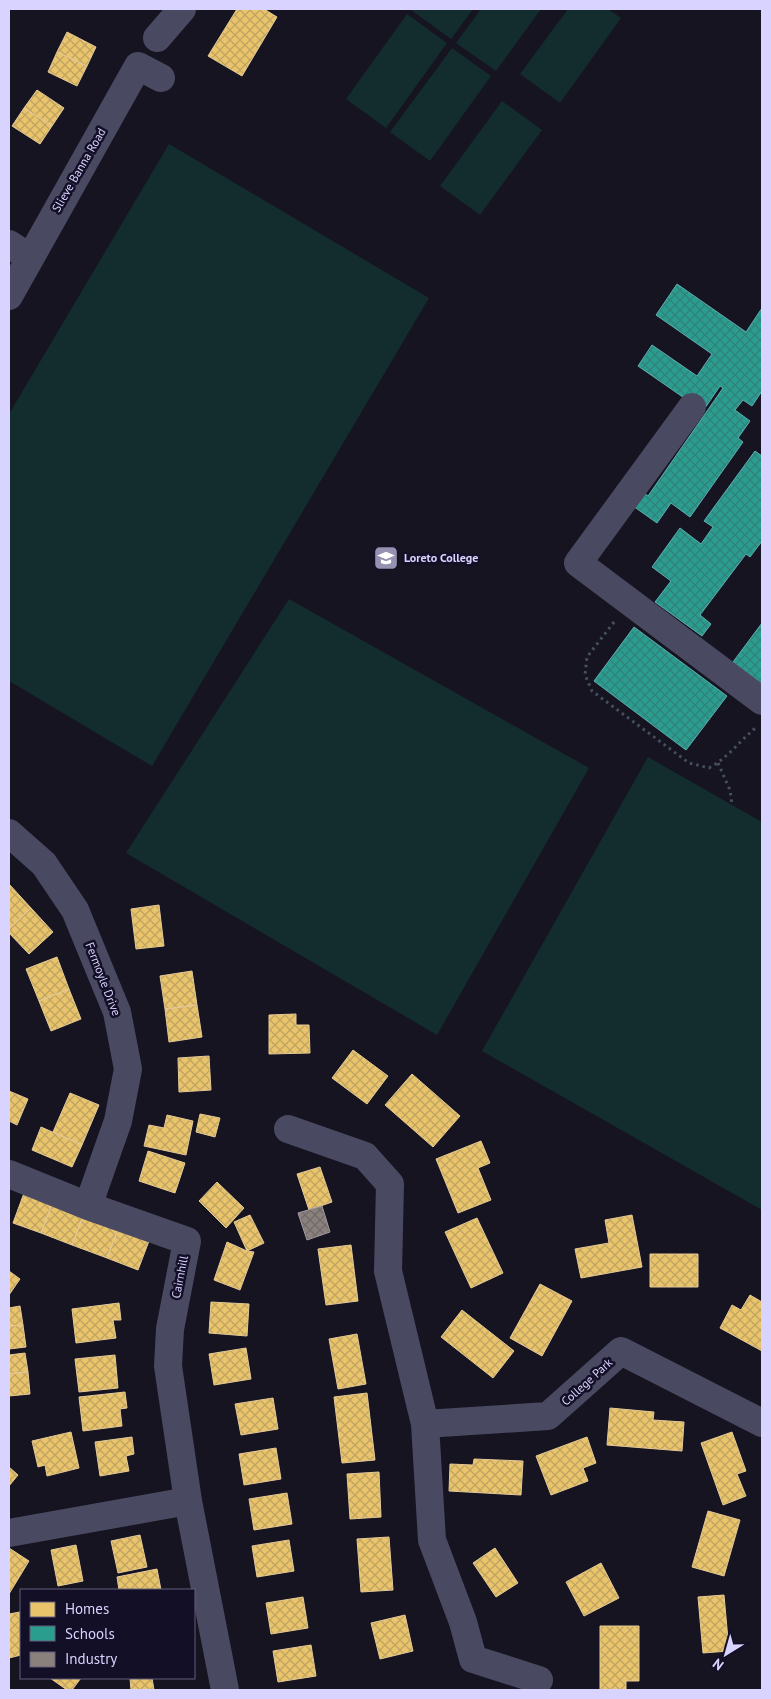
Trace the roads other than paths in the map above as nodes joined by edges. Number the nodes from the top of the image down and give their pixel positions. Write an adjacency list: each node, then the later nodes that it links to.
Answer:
1 (182, 9): 2 (street)
2 (157, 38)
3 (161, 78): 4 (street, Slieve Banna Road)
4 (19, 251): 5 (street, Slieve Banna Road)
5 (9, 296)
6 (692, 407): 7 (street)
7 (762, 700)
8 (9, 833): 11 (street, Fermoyle Drive)
9 (288, 1128): 13 (street)
10 (9, 1174): 11 (street, Cairnhill)
11 (88, 1206): 14 (street, Cairnhill)
12 (762, 1423): 13 (street, College Park)
13 (425, 1424): 16 (street)
14 (188, 1501): 15 (street); 17 (street, Cairnhill)
15 (9, 1533)
16 (539, 1680)
17 (225, 1690)

